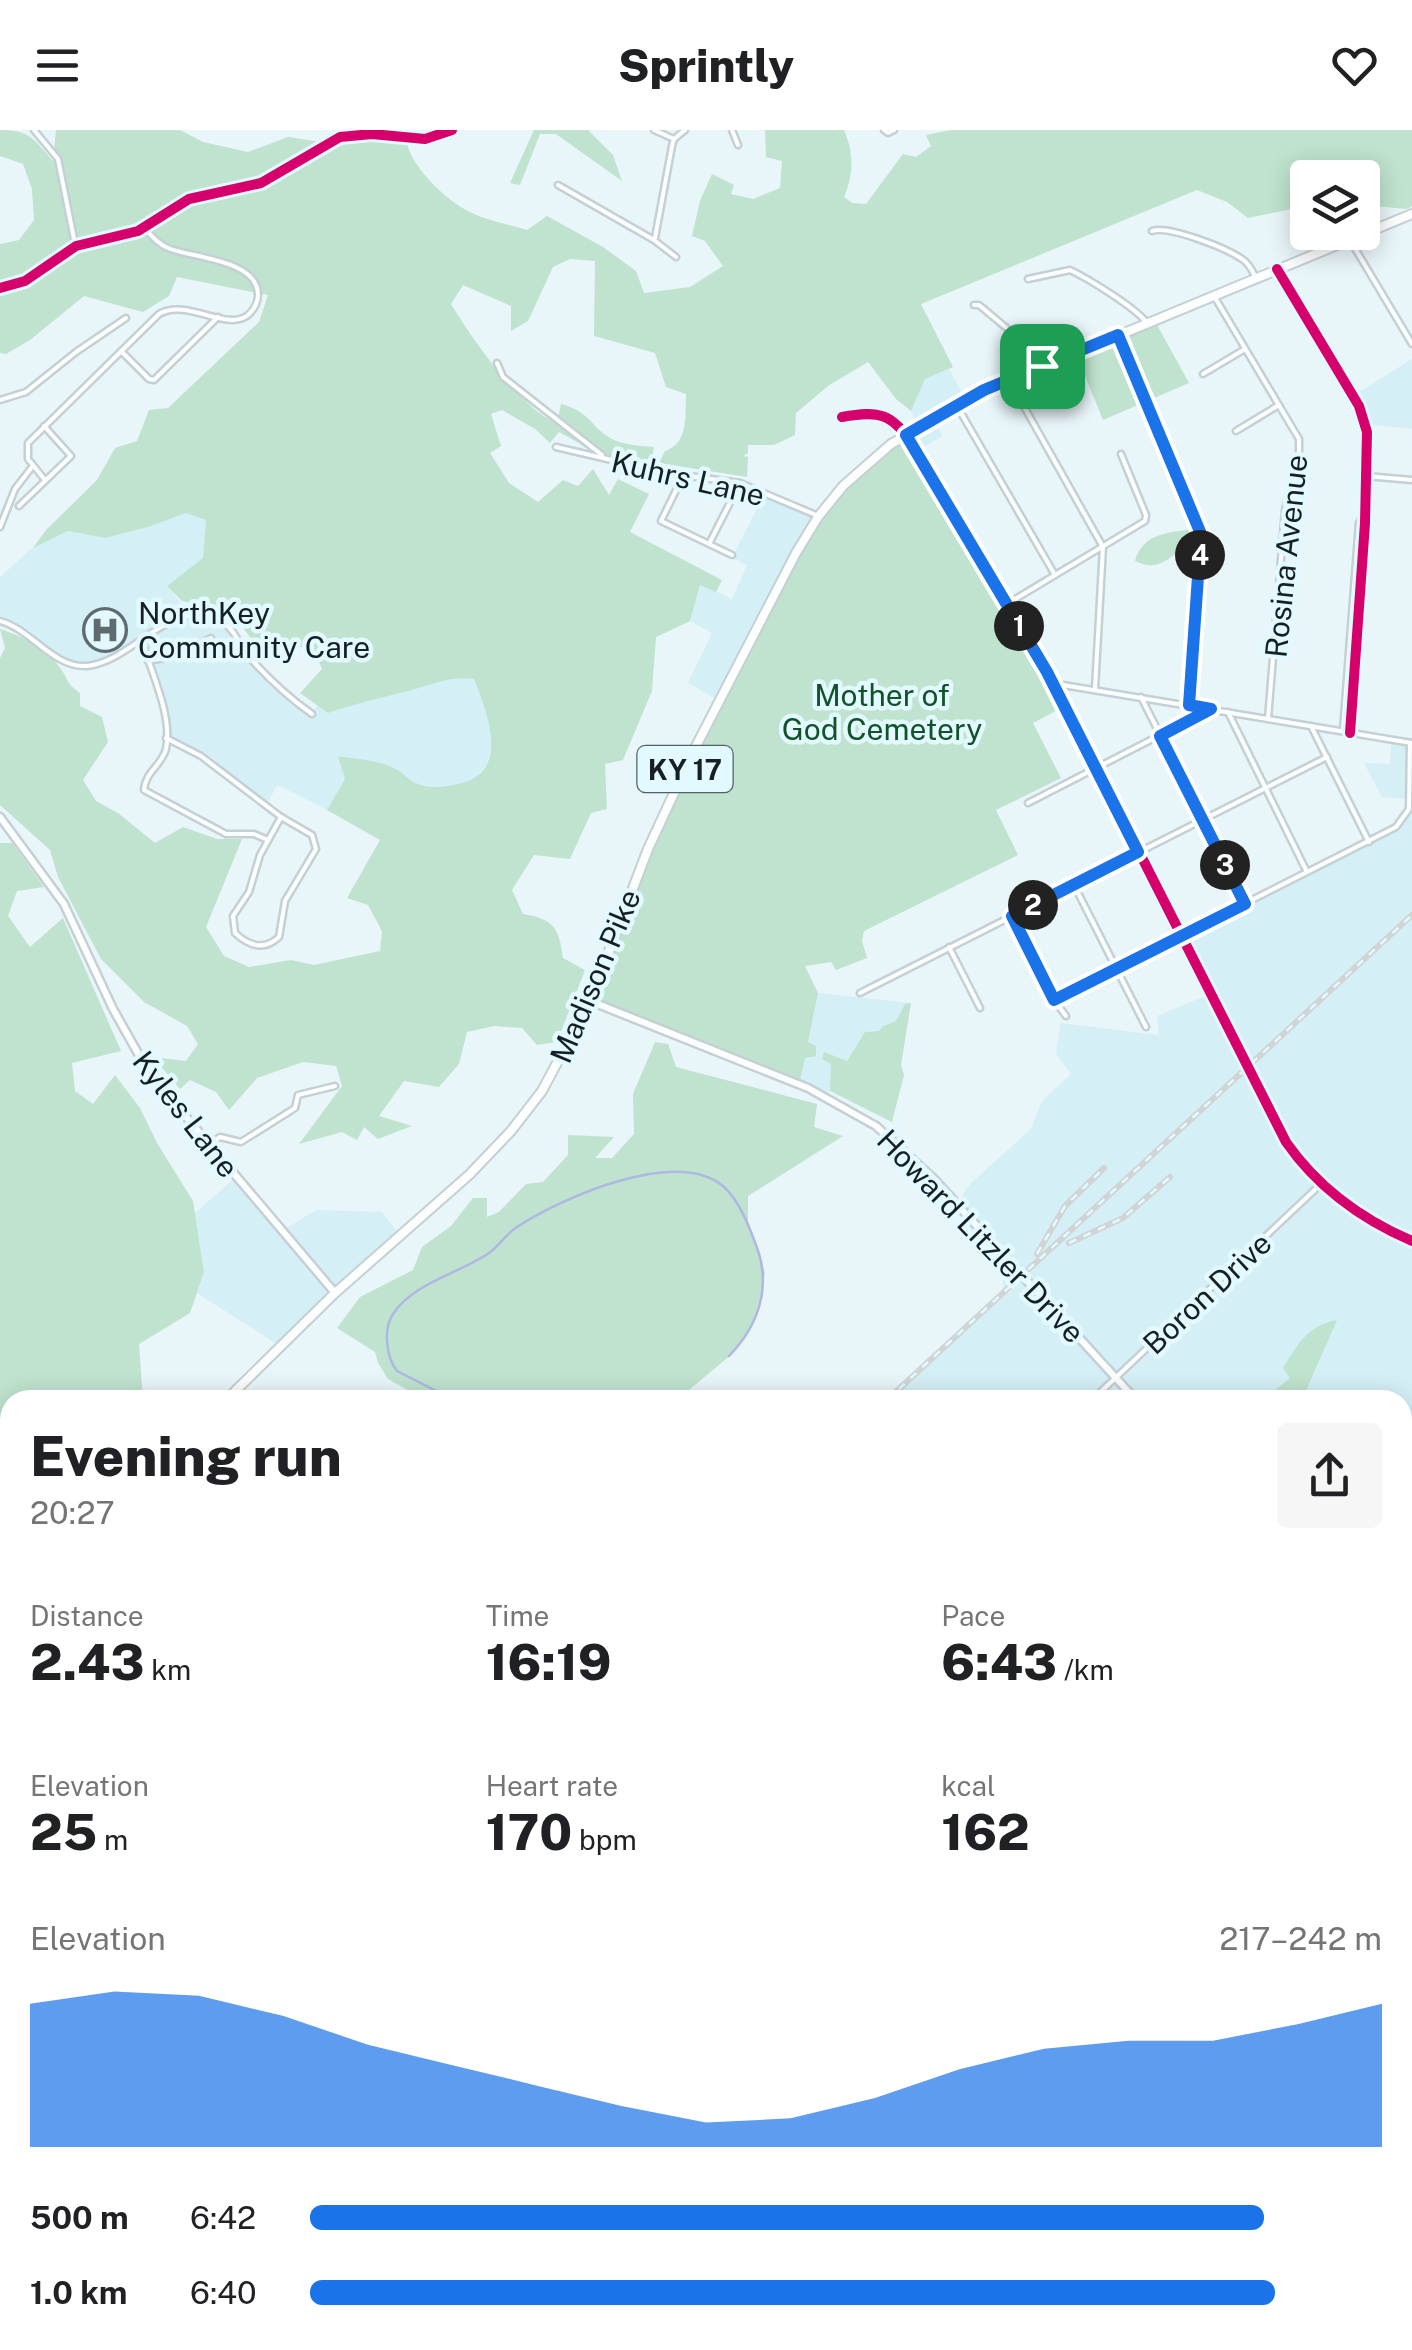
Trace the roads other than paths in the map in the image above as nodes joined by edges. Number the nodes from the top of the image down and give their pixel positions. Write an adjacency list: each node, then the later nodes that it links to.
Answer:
1 (34, 130): 15 (street)
2 (452, 130): 6 (street)
3 (654, 130): 7 (street)
4 (685, 130): 7 (street)
5 (732, 130): 8 (street)
6 (352, 132): 12 (street)
7 (674, 139): 14 (street)
8 (738, 145)
9 (558, 185): 14 (street)
10 (1412, 214): 11 (main road, KY 17)
11 (1380, 227)
12 (144, 228): 15 (street); 25 (street)
13 (1152, 231): 20 (street)
14 (654, 240): 18 (street)
15 (76, 246): 22 (street)
16 (1325, 250): 19 (main road, KY 17)
17 (1356, 250): 29 (street)
18 (676, 257)
19 (1278, 269): 20 (main road, KY 17); 48 (street)
20 (1256, 278): 23 (main road, KY 17)
21 (1028, 279): 27 (street)
22 (0, 288)
23 (1214, 296): 27 (main road, KY 17); 30 (street, Rosina Avenue)
24 (974, 305): 33 (street)
25 (218, 317): 31 (street); 31 (street)
26 (126, 318): 36 (street)
27 (1147, 323): 28 (main road, KY 17)
28 (1118, 335): 33 (main road, KY 17); 68 (street)
29 (1412, 344)
30 (1245, 349): 34 (street); 38 (street, Rosina Avenue)
31 (122, 351): 40 (street)
32 (497, 363): 45 (street)
33 (1042, 366): 35 (main road, KY 17)
34 (1203, 374)
35 (1009, 380): 37 (main road, KY 17); 57 (street)
36 (0, 400)
37 (957, 405): 42 (main road, KY 17); 59 (street)
38 (1279, 405): 41 (street); 72 (street, Rosina Avenue)
39 (842, 416): 42 (street)
40 (44, 426): 46 (street); 49 (street)
41 (1236, 431)
42 (906, 435): 54 (main road, KY 17); 60 (street)
43 (556, 447): 45 (street, Kuhrs Lane)
44 (1121, 454): 57 (street)
45 (606, 458): 47 (street, Kuhrs Lane)
46 (32, 467): 49 (street); 55 (street)
47 (684, 474): 51 (street, Kuhrs Lane); 56 (street)
48 (1366, 476): 50 (street); 53 (street)
49 (45, 480): 52 (street)
50 (1412, 480)
51 (740, 483): 54 (street, Kuhrs Lane); 56 (street)
52 (19, 506)
53 (1363, 516): 74 (street); 75 (street)
54 (818, 517): 98 (main road, Madison Pike / KY 17)
55 (0, 527)
56 (709, 544): 58 (street)
57 (1103, 547): 59 (street); 66 (street)
58 (732, 555)
59 (1055, 575): 60 (street)
60 (1007, 604): 65 (street)
61 (0, 621): 63 (street)
62 (210, 638): 64 (street)
63 (142, 639): 64 (street); 71 (street)
64 (148, 661): 77 (street)
65 (1054, 684): 66 (street); 80 (street)
66 (1095, 690): 67 (street)
67 (1141, 697): 68 (street); 76 (street)
68 (1189, 705): 69 (street)
69 (1211, 709): 70 (street); 76 (street)
70 (1228, 712): 72 (street); 81 (street)
71 (312, 714)
72 (1268, 719): 73 (street)
73 (1312, 726): 74 (street); 79 (street)
74 (1342, 732): 75 (street)
75 (1350, 733): 78 (street)
76 (1160, 736): 80 (street); 85 (street)
77 (166, 738): 84 (street); 86 (street)
78 (1411, 743): 87 (street)
79 (1326, 757): 81 (street); 87 (street)
80 (1096, 768): 82 (street); 88 (street)
81 (1264, 788): 85 (street); 89 (street)
82 (1028, 803)
83 (0, 817): 103 (main road, Kyles Lane)
84 (281, 817): 86 (street); 86 (street)
85 (1202, 820): 88 (street); 91 (street)
86 (268, 840)
87 (1368, 842): 89 (street)
88 (1138, 852): 90 (street); 93 (street)
89 (1306, 872): 91 (street)
90 (1074, 884): 92 (street); 95 (street)
91 (1245, 904): 93 (street)
92 (1012, 916): 94 (street); 97 (street)
93 (1180, 936): 95 (street); 104 (street)
94 (950, 947): 96 (street); 99 (street)
95 (1115, 968): 97 (street); 101 (street)
96 (860, 992)
97 (1054, 1000): 100 (street)
98 (590, 1001): 106 (main road, Madison Pike / KY 17); 107 (main road, Howard Litzler Drive)
99 (980, 1008)
100 (1066, 1016)
101 (1146, 1027)
102 (335, 1086): 103 (street)
103 (209, 1144): 106 (main road, Kyles Lane)
104 (1322, 1184): 105 (street); 107 (street, Boron Drive)
105 (1412, 1241)
106 (335, 1293): 108 (main road, Madison Pike / KY 17)
107 (1116, 1378): 109 (street, Boron Drive); 110 (main road, Howard Litzler Drive)
108 (236, 1390)
109 (1103, 1390)
110 (1127, 1390)

